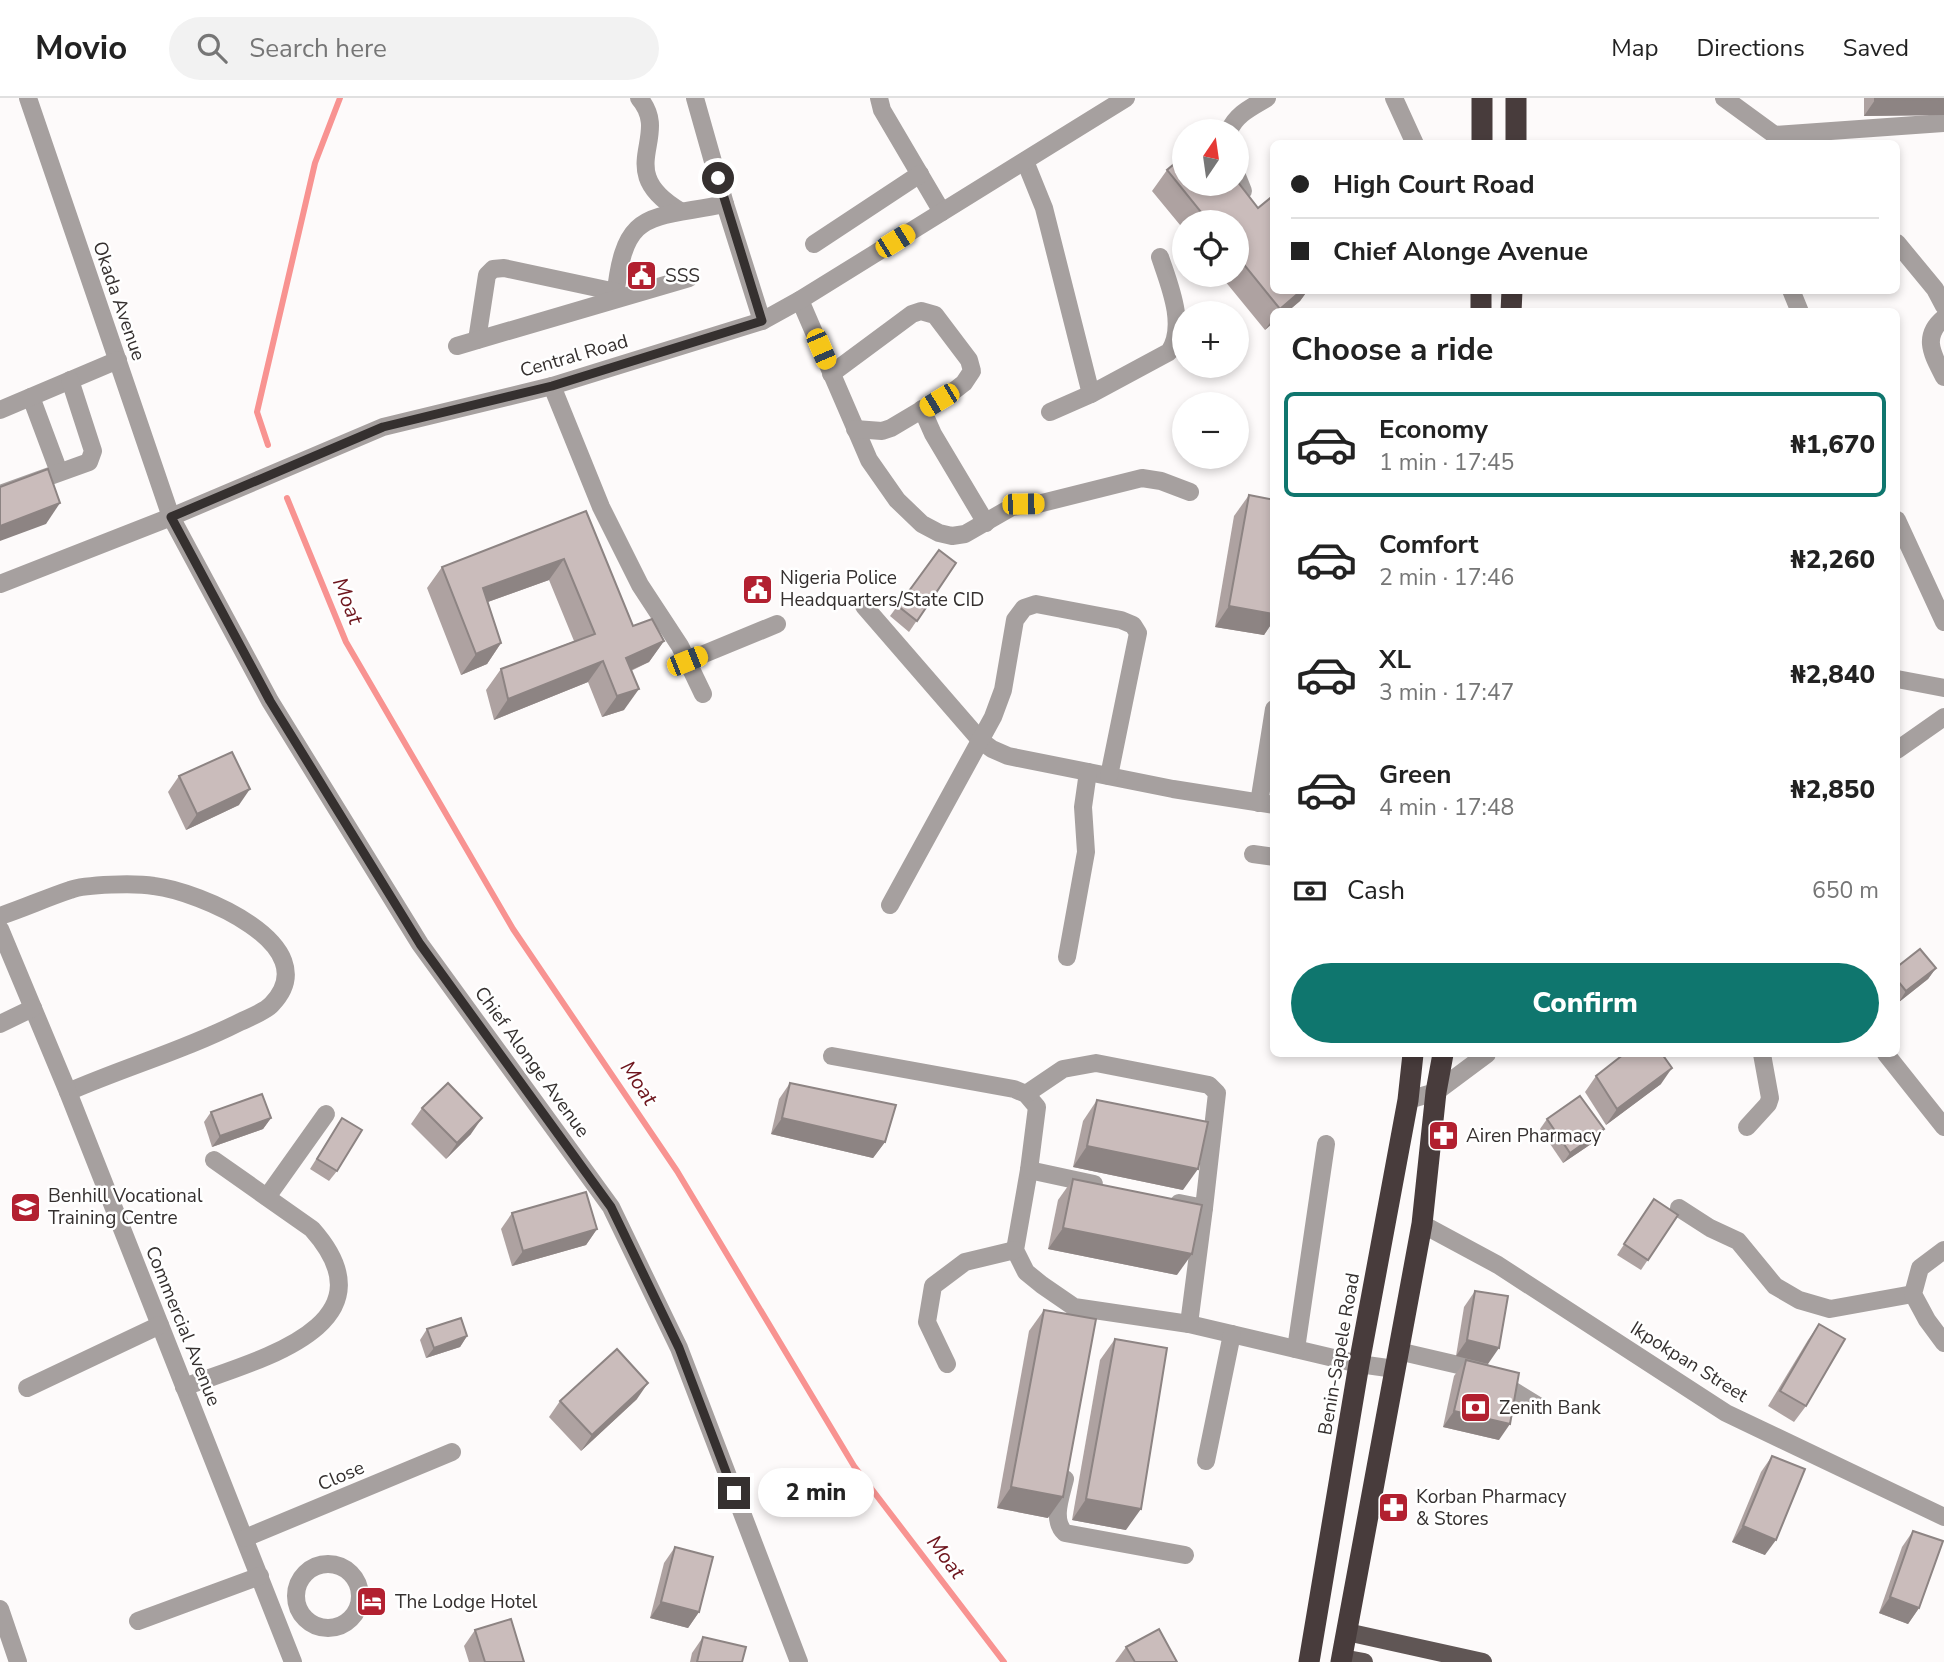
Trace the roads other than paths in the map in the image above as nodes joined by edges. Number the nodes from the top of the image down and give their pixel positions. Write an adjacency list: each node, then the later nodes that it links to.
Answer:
1 (28, 98): 33 (street, Okada Avenue)
2 (639, 98): 20 (street)
3 (695, 98): 19 (street)
4 (879, 98): 18 (street)
5 (1126, 98): 17 (street, Central Road)
6 (1267, 98): 11 (street)
7 (1394, 98): 14 (street)
8 (1482, 98): 15 (highway)
9 (1516, 98): 16 (highway)
10 (1724, 98): 13 (street)
11 (1235, 119)
12 (1944, 123): 13 (street)
13 (1782, 139)
14 (1413, 140)
15 (1482, 140)
16 (1516, 140)
17 (1025, 161): 21 (street, Central Road); 38 (street)
18 (920, 174): 21 (street); 22 (street)
19 (725, 204): 20 (street); 30 (street)
20 (680, 211): 26 (street)
21 (942, 212): 27 (street, Central Road)
22 (814, 244)
23 (1900, 247): 28 (street)
24 (1160, 257): 38 (street)
25 (689, 278): 26 (street)
26 (616, 296): 31 (street); 31 (street)
27 (800, 300): 30 (street, Central Road); 34 (street)
28 (1944, 306)
29 (1944, 318): 35 (street)
30 (762, 321): 37 (street, Central Road)
31 (477, 340): 32 (street)
32 (457, 346)
33 (117, 360): 36 (street); 47 (street, Okada Avenue)
34 (831, 374): 41 (street); 43 (street)
35 (1944, 377)
36 (70, 380): 39 (street); 44 (street)
37 (552, 386): 47 (street, Central Road); 54 (street)
38 (1091, 394): 42 (street)
39 (31, 397): 40 (street); 44 (street)
40 (0, 410)
41 (922, 410): 43 (street); 48 (street)
42 (1050, 412)
43 (855, 429): 48 (street)
44 (59, 472): 46 (street)
45 (1190, 492): 48 (street)
46 (0, 494)
47 (171, 517): 50 (street, Central Road); 124 (street, Chief Alonge Avenue)
48 (986, 523)
49 (1900, 527): 52 (street)
50 (0, 584)
51 (864, 606): 59 (street)
52 (1944, 622)
53 (777, 624): 54 (street)
54 (687, 661): 57 (street)
55 (1900, 680): 56 (street)
56 (1944, 688)
57 (703, 694)
58 (1944, 717): 60 (street)
59 (981, 741): 62 (street); 63 (street); 67 (street)
60 (1900, 748)
61 (1270, 756): 64 (street)
62 (1088, 772): 63 (street); 70 (street)
63 (1109, 776): 64 (street)
64 (1266, 804)
65 (1253, 854): 66 (street)
66 (1270, 856)
67 (890, 905)
68 (0, 916): 79 (street)
69 (0, 929): 71 (street, Commercial Avenue)
70 (1067, 957)
71 (33, 1008): 72 (street); 79 (street, Commercial Avenue)
72 (0, 1024)
73 (832, 1056): 81 (street)
74 (1413, 1057): 82 (highway, Benin-Sapele Road)
75 (1442, 1057): 80 (highway)
76 (1483, 1057): 80 (street)
77 (1763, 1057): 84 (street)
78 (1888, 1057): 85 (street)
79 (68, 1092): 99 (street, Commercial Avenue)
80 (1436, 1092): 82 (street); 94 (highway)
81 (1026, 1094): 88 (street); 92 (street)
82 (1408, 1100): 105 (highway, Benin-Sapele Road)
83 (326, 1114): 90 (street)
84 (1747, 1127)
85 (1944, 1127)
86 (1326, 1144): 102 (street)
87 (214, 1160): 90 (street)
88 (1029, 1170): 89 (street); 95 (street)
89 (1110, 1188)
90 (267, 1197): 106 (street)
91 (1164, 1200): 92 (street)
92 (1204, 1208): 98 (street)
93 (1679, 1208): 97 (street)
94 (1422, 1224): 103 (highway); 112 (street, Ikpokpan Street)
95 (1015, 1250): 98 (street); 104 (street)
96 (1944, 1250): 97 (street)
97 (1913, 1294): 101 (street)
98 (1189, 1324): 100 (street)
99 (160, 1325): 106 (street, Commercial Avenue); 107 (street)
100 (1232, 1334): 102 (street); 110 (street)
101 (1944, 1343)
102 (1296, 1349): 105 (street)
103 (1397, 1360): 105 (street); 108 (street); 120 (highway)
104 (947, 1364)
105 (1359, 1364): 125 (highway, Benin-Sapele Road)
106 (184, 1387): 113 (street, Commercial Avenue)
107 (27, 1388)
108 (1538, 1406)
109 (452, 1452): 113 (street, Close)
110 (1206, 1461)
111 (1067, 1466): 114 (street)
112 (1944, 1517)
113 (245, 1538): 115 (street, Commercial Avenue)
114 (1185, 1555)
115 (260, 1576): 118 (street); 119 (street, Commercial Avenue)
116 (0, 1609): 122 (street)
117 (305, 1619): 119 (street)
118 (138, 1621)
119 (282, 1632): 123 (street, Commercial Avenue)
120 (1347, 1632): 121 (highway); 127 (main road)
121 (1342, 1660): 126 (main road)
122 (18, 1662)
123 (293, 1662)
124 (799, 1662)
125 (1309, 1662)
126 (1364, 1662)
127 (1483, 1662)

